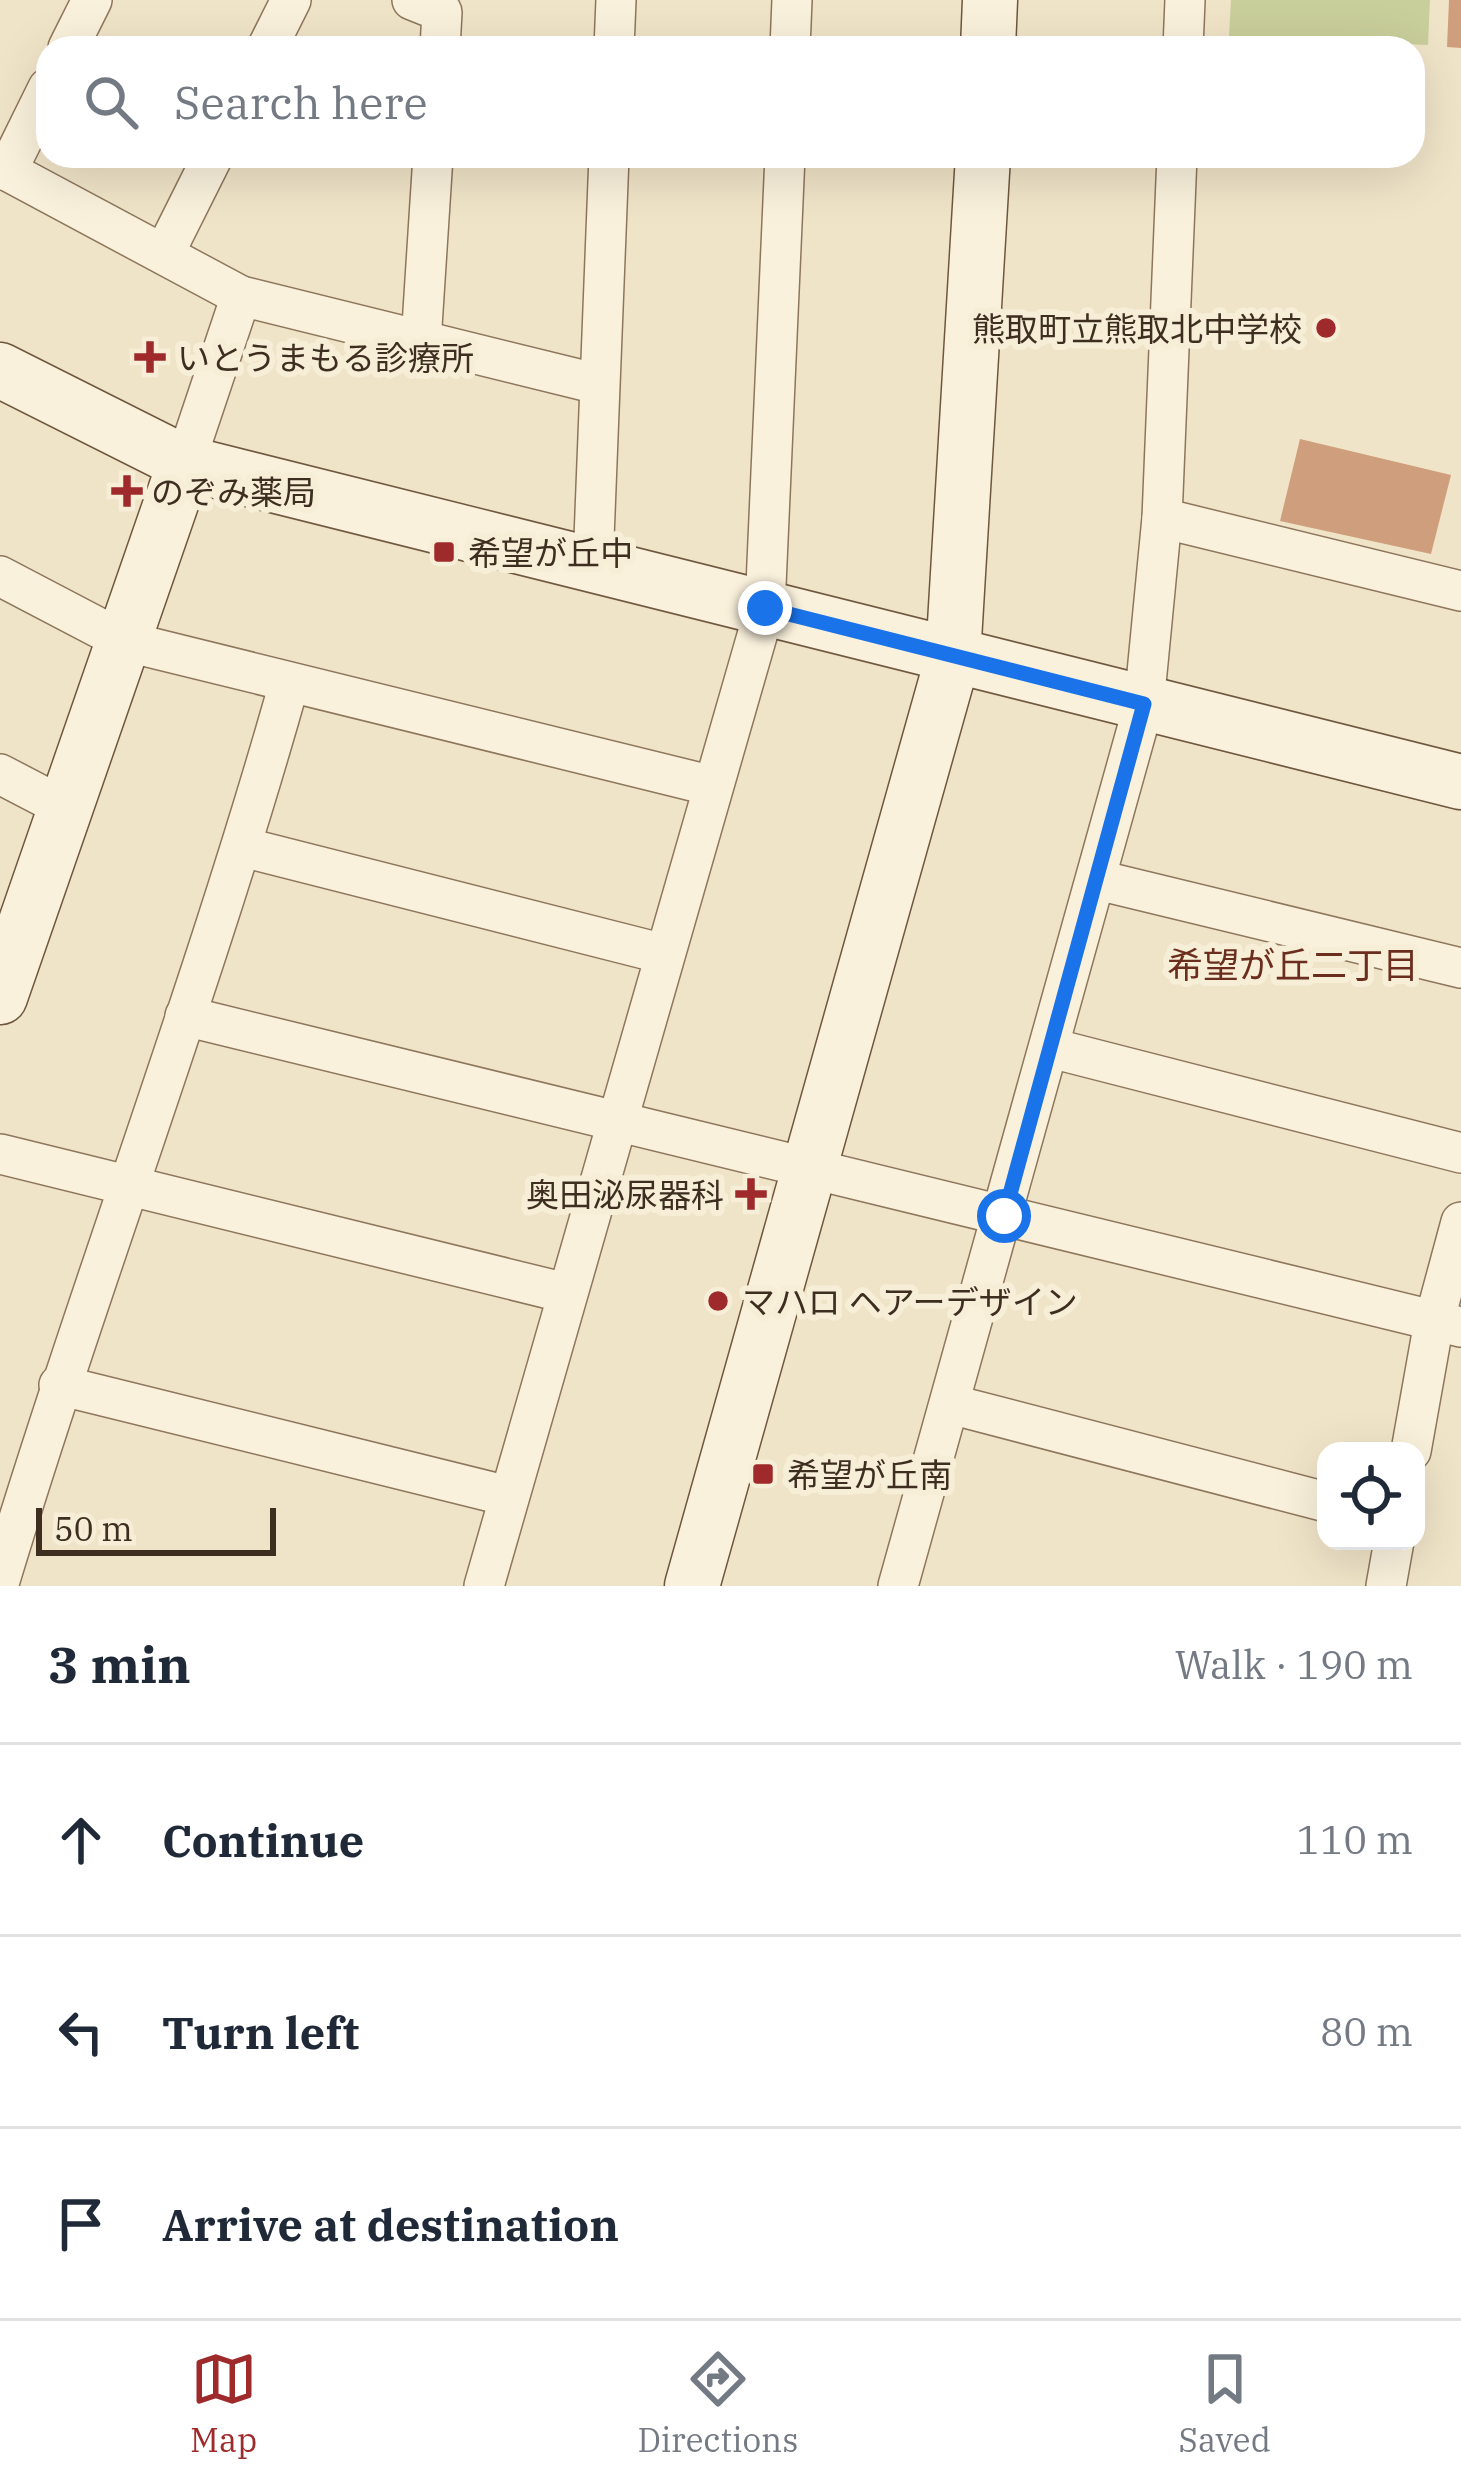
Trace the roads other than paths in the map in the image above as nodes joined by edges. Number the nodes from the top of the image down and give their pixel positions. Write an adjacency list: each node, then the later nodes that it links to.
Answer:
1 (92, 0): 8 (street)
2 (291, 0): 9 (street)
3 (412, 0): 10 (street)
4 (616, 0): 11 (street)
5 (792, 0): 12 (street)
6 (990, 0): 13 (street)
7 (1185, 0): 14 (street)
8 (74, 36)
9 (273, 36)
10 (441, 36)
11 (614, 36)
12 (790, 36)
13 (988, 36)
14 (1184, 36)
15 (36, 110): 22 (street)
16 (207, 168): 23 (street)
17 (432, 168): 25 (street)
18 (608, 168): 27 (street)
19 (783, 168): 33 (street)
20 (982, 168): 35 (street)
21 (1177, 168): 29 (street)
22 (4, 169): 23 (street)
23 (164, 254): 24 (street)
24 (241, 296): 25 (street); 28 (street)
25 (421, 342): 27 (street)
26 (0, 370): 28 (street)
27 (598, 384): 30 (street)
28 (185, 463): 30 (street); 34 (street)
29 (1162, 518): 32 (street); 37 (street)
30 (592, 564): 33 (street)
31 (0, 576): 34 (street)
32 (1461, 590)
33 (765, 608): 35 (street); 40 (street)
34 (124, 641): 36 (street); 41 (street)
35 (953, 657): 37 (street); 52 (street)
36 (289, 684): 40 (street); 42 (street)
37 (1144, 704): 39 (street); 43 (street)
38 (0, 774): 41 (street)
39 (1461, 782)
40 (713, 786): 44 (street)
41 (67, 809): 46 (street)
42 (243, 847): 44 (street); 47 (street)
43 (1098, 880): 45 (street); 48 (street)
44 (664, 954): 49 (street)
45 (1461, 968)
46 (2, 982)
47 (185, 1016): 49 (street); 53 (street)
48 (1051, 1048): 50 (street); 54 (street)
49 (619, 1123): 52 (street); 56 (street)
50 (1461, 1153)
51 (0, 1154): 53 (street)
52 (811, 1169): 54 (street); 66 (street)
53 (125, 1185): 56 (street); 58 (street)
54 (1004, 1216): 57 (street); 59 (street)
55 (1461, 1222): 57 (street)
56 (566, 1293): 61 (street)
57 (1448, 1324): 60 (street)
58 (59, 1384): 61 (street); 64 (street)
59 (950, 1405): 62 (street); 67 (street)
60 (1414, 1442)
61 (508, 1496): 65 (street)
62 (1317, 1500)
63 (1392, 1550): 68 (street)
64 (0, 1584)
65 (484, 1586)
66 (692, 1586)
67 (898, 1586)
68 (1386, 1586)

